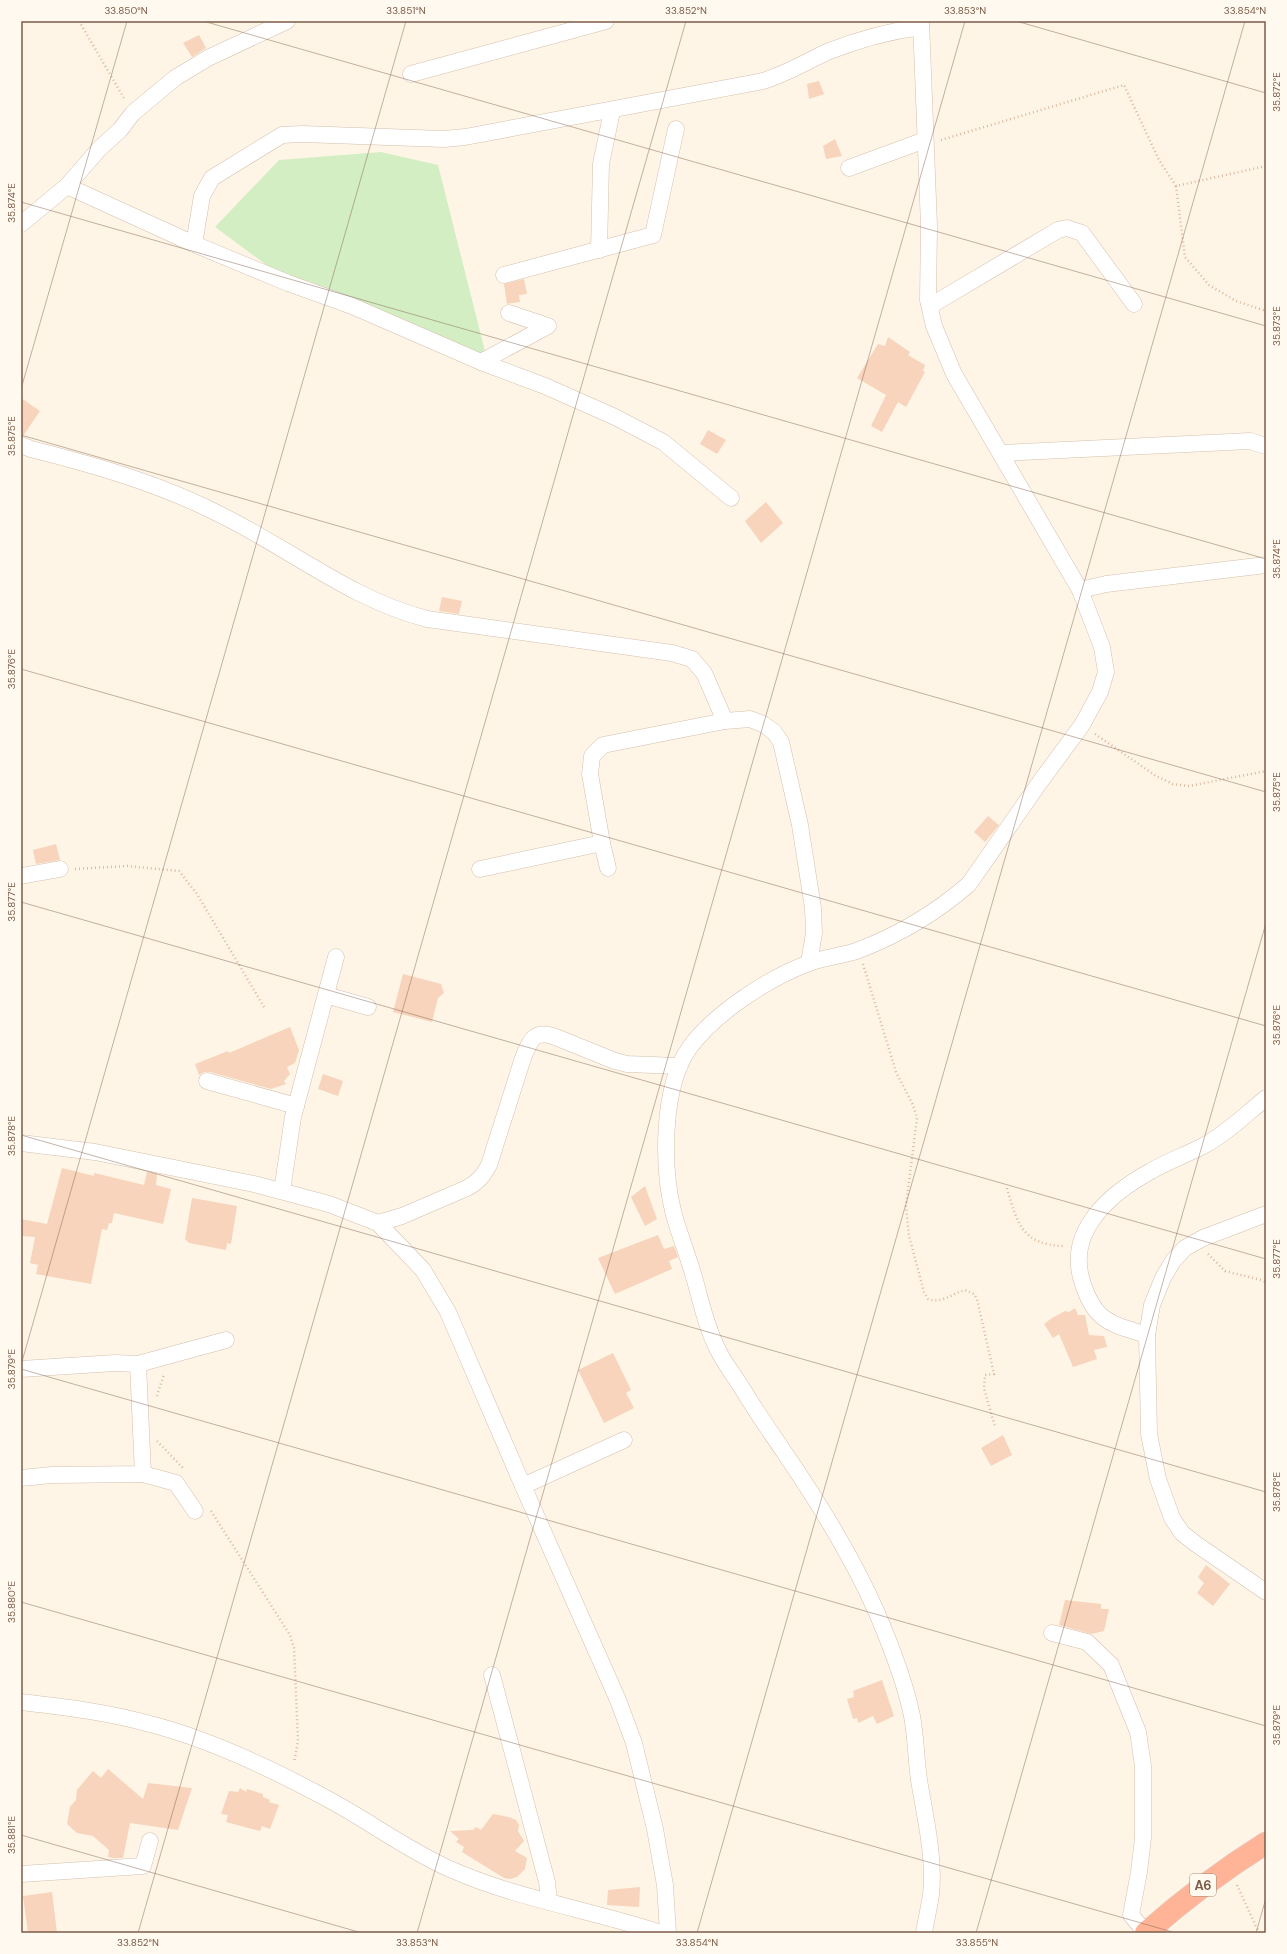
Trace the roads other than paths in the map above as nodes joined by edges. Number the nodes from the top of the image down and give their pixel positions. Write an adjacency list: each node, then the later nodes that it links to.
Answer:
1 (287, 21): 9 (street)
2 (606, 21): 4 (street)
3 (921, 24): 5 (street); 7 (street)
4 (411, 74)
5 (612, 111): 11 (street); 12 (street)
6 (676, 128): 12 (street)
7 (925, 140): 8 (street); 15 (street)
8 (848, 168)
9 (67, 186): 10 (street); 11 (street)
10 (21, 224)
11 (194, 244): 17 (street)
12 (599, 250): 13 (street)
13 (504, 275)
14 (1134, 304): 15 (street)
15 (930, 306): 20 (street)
16 (509, 313): 17 (street)
17 (481, 362): 21 (street)
18 (21, 445): 24 (street)
19 (1266, 446): 20 (street)
20 (1001, 453): 23 (street)
21 (731, 498)
22 (1266, 565): 23 (street)
23 (1080, 590): 31 (street)
24 (725, 721): 25 (street); 31 (street)
25 (602, 843): 26 (street); 27 (street)
26 (608, 868)
27 (480, 869)
28 (60, 870): 29 (street)
29 (21, 876)
30 (336, 957): 32 (street)
31 (809, 963): 34 (street)
32 (326, 995): 33 (street); 37 (street)
33 (368, 1007)
34 (678, 1066): 41 (street); 61 (street)
35 (207, 1081): 37 (street)
36 (1266, 1098): 42 (street)
37 (296, 1106): 39 (street)
38 (21, 1143): 39 (street)
39 (282, 1191): 41 (street)
40 (1266, 1214): 42 (street)
41 (378, 1222): 49 (street)
42 (1147, 1335): 51 (street)
43 (226, 1340): 44 (street)
44 (138, 1364): 45 (street); 47 (street)
45 (21, 1369)
46 (624, 1440): 49 (street)
47 (143, 1474): 48 (street); 50 (street)
48 (21, 1478)
49 (523, 1486): 60 (street)
50 (202, 1510)
51 (1266, 1592)
52 (1052, 1633): 62 (street)
53 (492, 1675): 58 (street)
54 (21, 1702): 58 (street)
55 (150, 1841): 57 (street)
56 (1266, 1843): 62 (highway, A6)
57 (21, 1874)
58 (549, 1902): 59 (street)
59 (661, 1933)
60 (668, 1933)
61 (924, 1933)
62 (1146, 1933)

